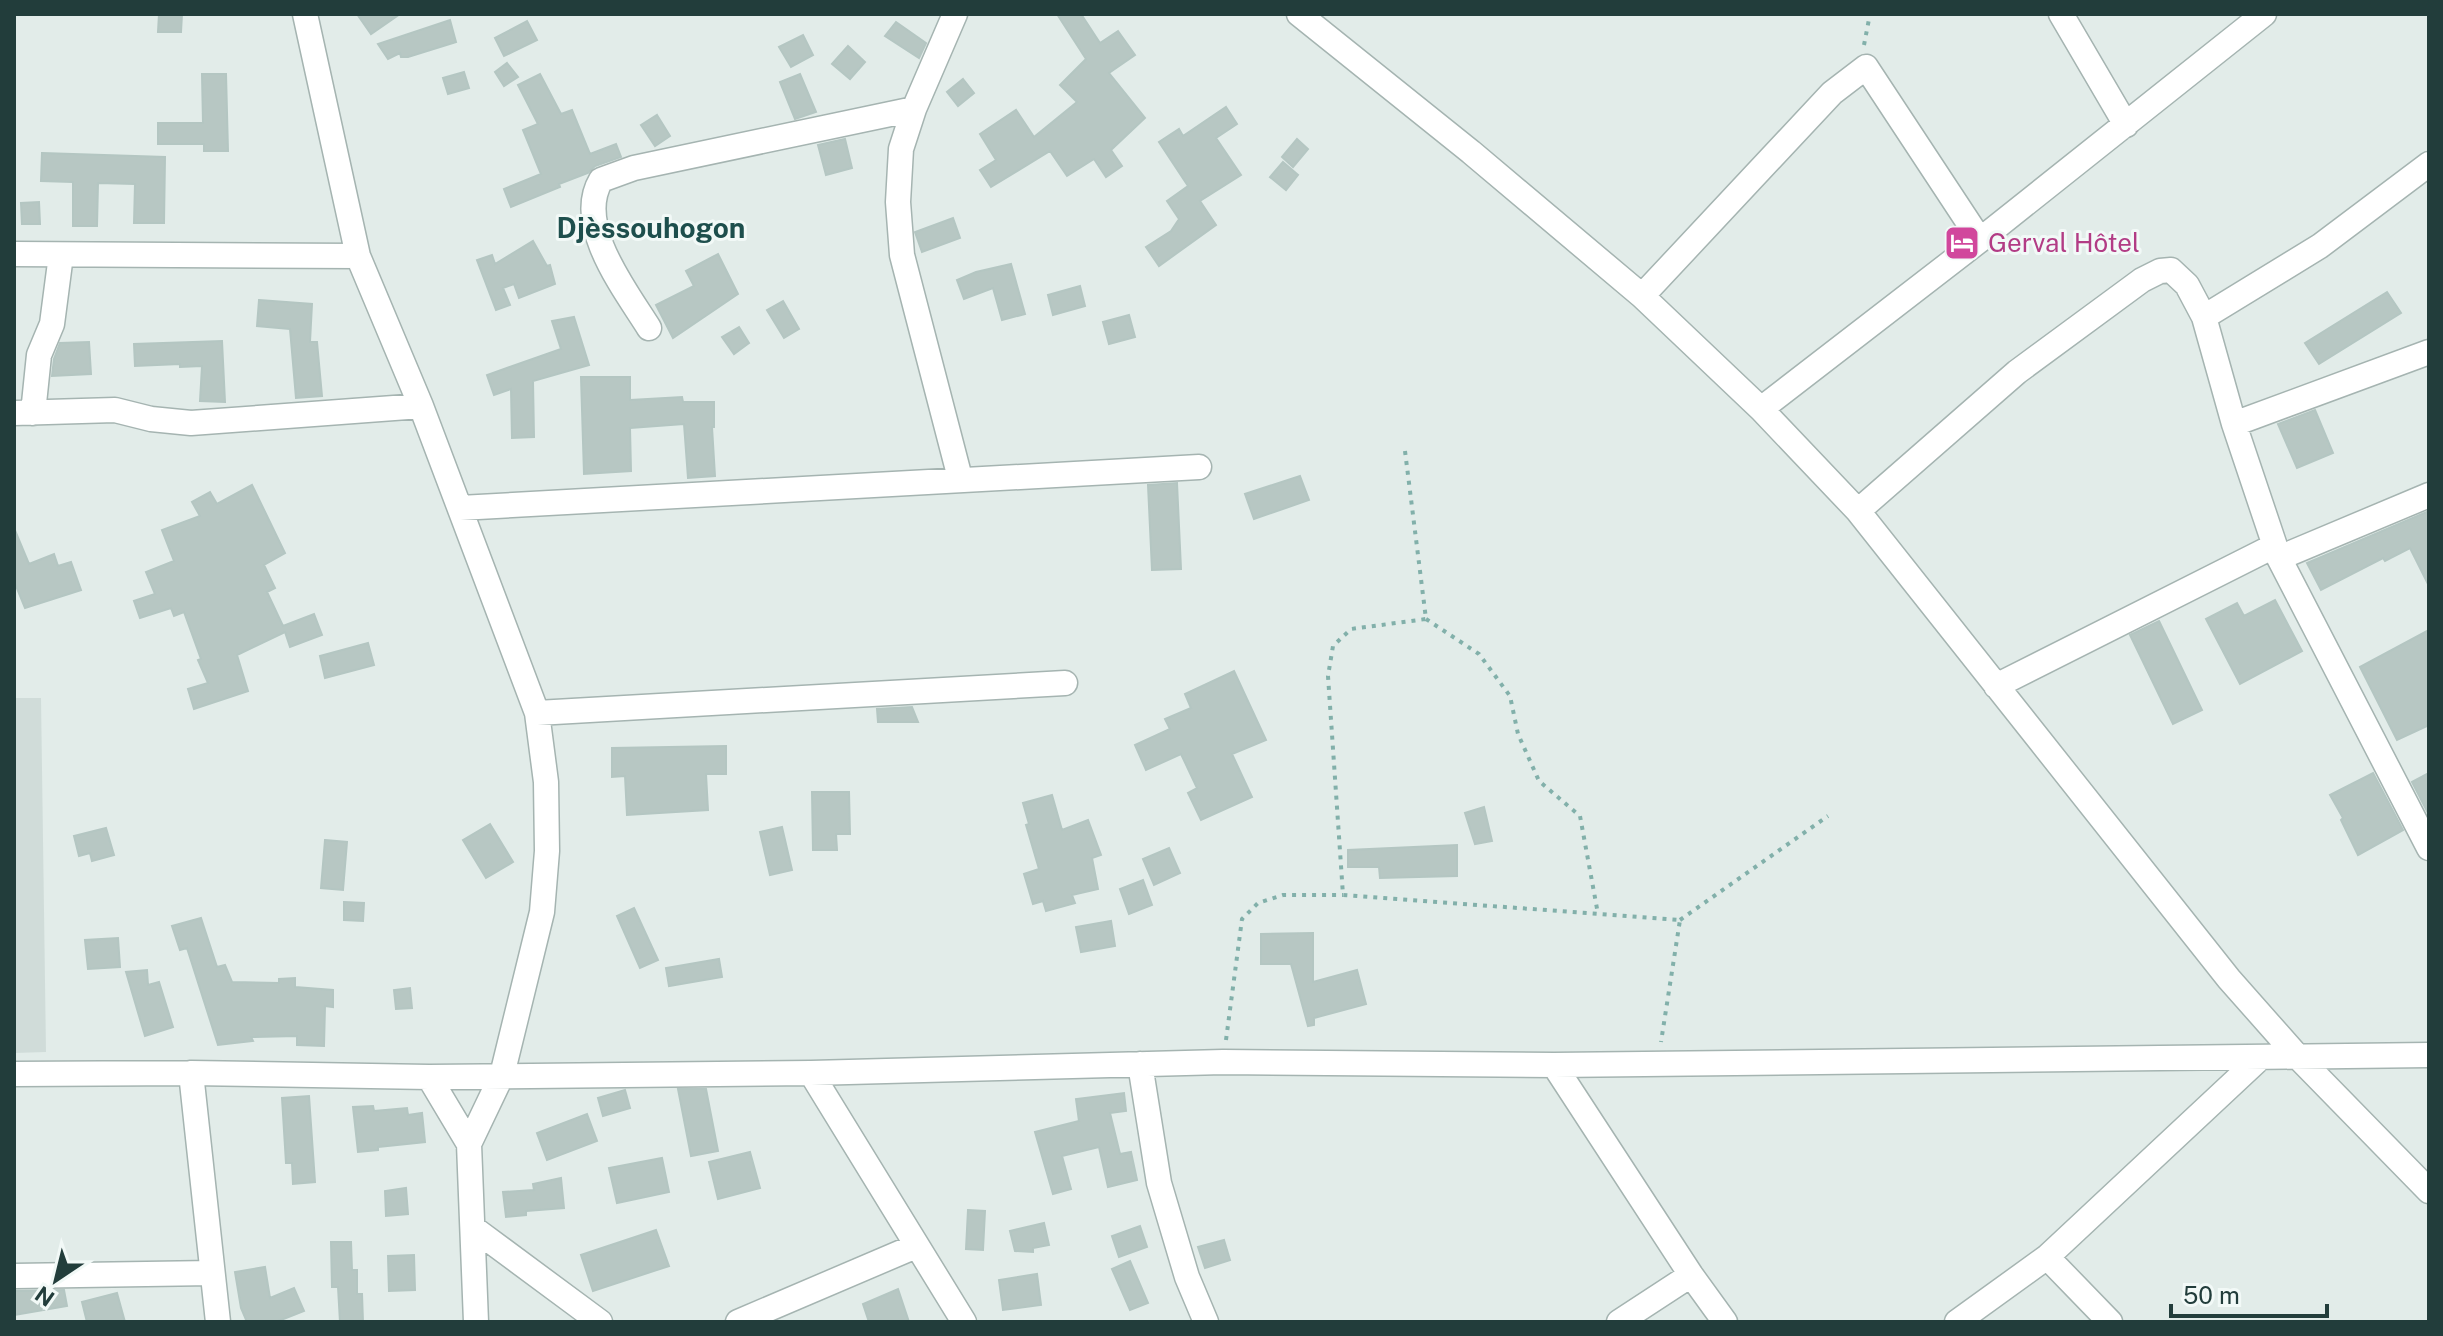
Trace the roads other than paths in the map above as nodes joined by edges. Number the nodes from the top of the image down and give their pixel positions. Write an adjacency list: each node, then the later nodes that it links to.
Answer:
1 (305, 14): 12 (street)
2 (955, 14): 6 (street)
3 (1299, 14): 13 (street)
4 (2061, 14): 7 (street)
5 (2264, 14): 7 (street)
6 (914, 109): 15 (street); 22 (street)
7 (2126, 125): 9 (street)
8 (2429, 164): 14 (street)
9 (1980, 240): 13 (street); 18 (street)
10 (14, 254): 11 (street)
11 (61, 255): 12 (street); 19 (street)
12 (358, 256): 17 (street)
13 (1642, 296): 18 (street)
14 (2204, 317): 20 (street); 25 (street)
15 (649, 328)
16 (2429, 352): 20 (street)
17 (421, 406): 19 (street); 24 (street)
18 (1761, 409): 25 (street)
19 (23, 413)
20 (2234, 424): 26 (street)
21 (1199, 467): 22 (street)
22 (960, 478): 24 (street)
23 (2429, 495): 26 (street)
24 (460, 508): 29 (street)
25 (1858, 511): 28 (street)
26 (2277, 552): 28 (street); 30 (street)
27 (1065, 683): 29 (street)
28 (1996, 686): 32 (street)
29 (537, 713): 39 (street)
30 (2429, 848)
31 (2429, 1055): 32 (street)
32 (2298, 1057): 33 (street); 42 (street)
33 (2260, 1058): 35 (street); 45 (street)
34 (1140, 1064): 35 (street); 37 (street); 54 (street)
35 (1554, 1065): 47 (street)
36 (191, 1073): 38 (street); 40 (street); 46 (street)
37 (811, 1073): 39 (street); 44 (street)
38 (14, 1074)
39 (502, 1075): 40 (street); 41 (street)
40 (429, 1077): 41 (street)
41 (469, 1144): 43 (street)
42 (2429, 1191)
43 (473, 1228): 50 (street); 51 (street)
44 (916, 1246): 52 (street); 53 (street)
45 (2047, 1257): 57 (street); 58 (street)
46 (212, 1273): 48 (street); 49 (street)
47 (1691, 1275): 55 (street); 56 (street)
48 (14, 1276)
49 (218, 1322)
50 (476, 1322)
51 (600, 1322)
52 (738, 1322)
53 (964, 1322)
54 (1206, 1322)
55 (1619, 1322)
56 (1725, 1322)
57 (1957, 1322)
58 (2110, 1322)

